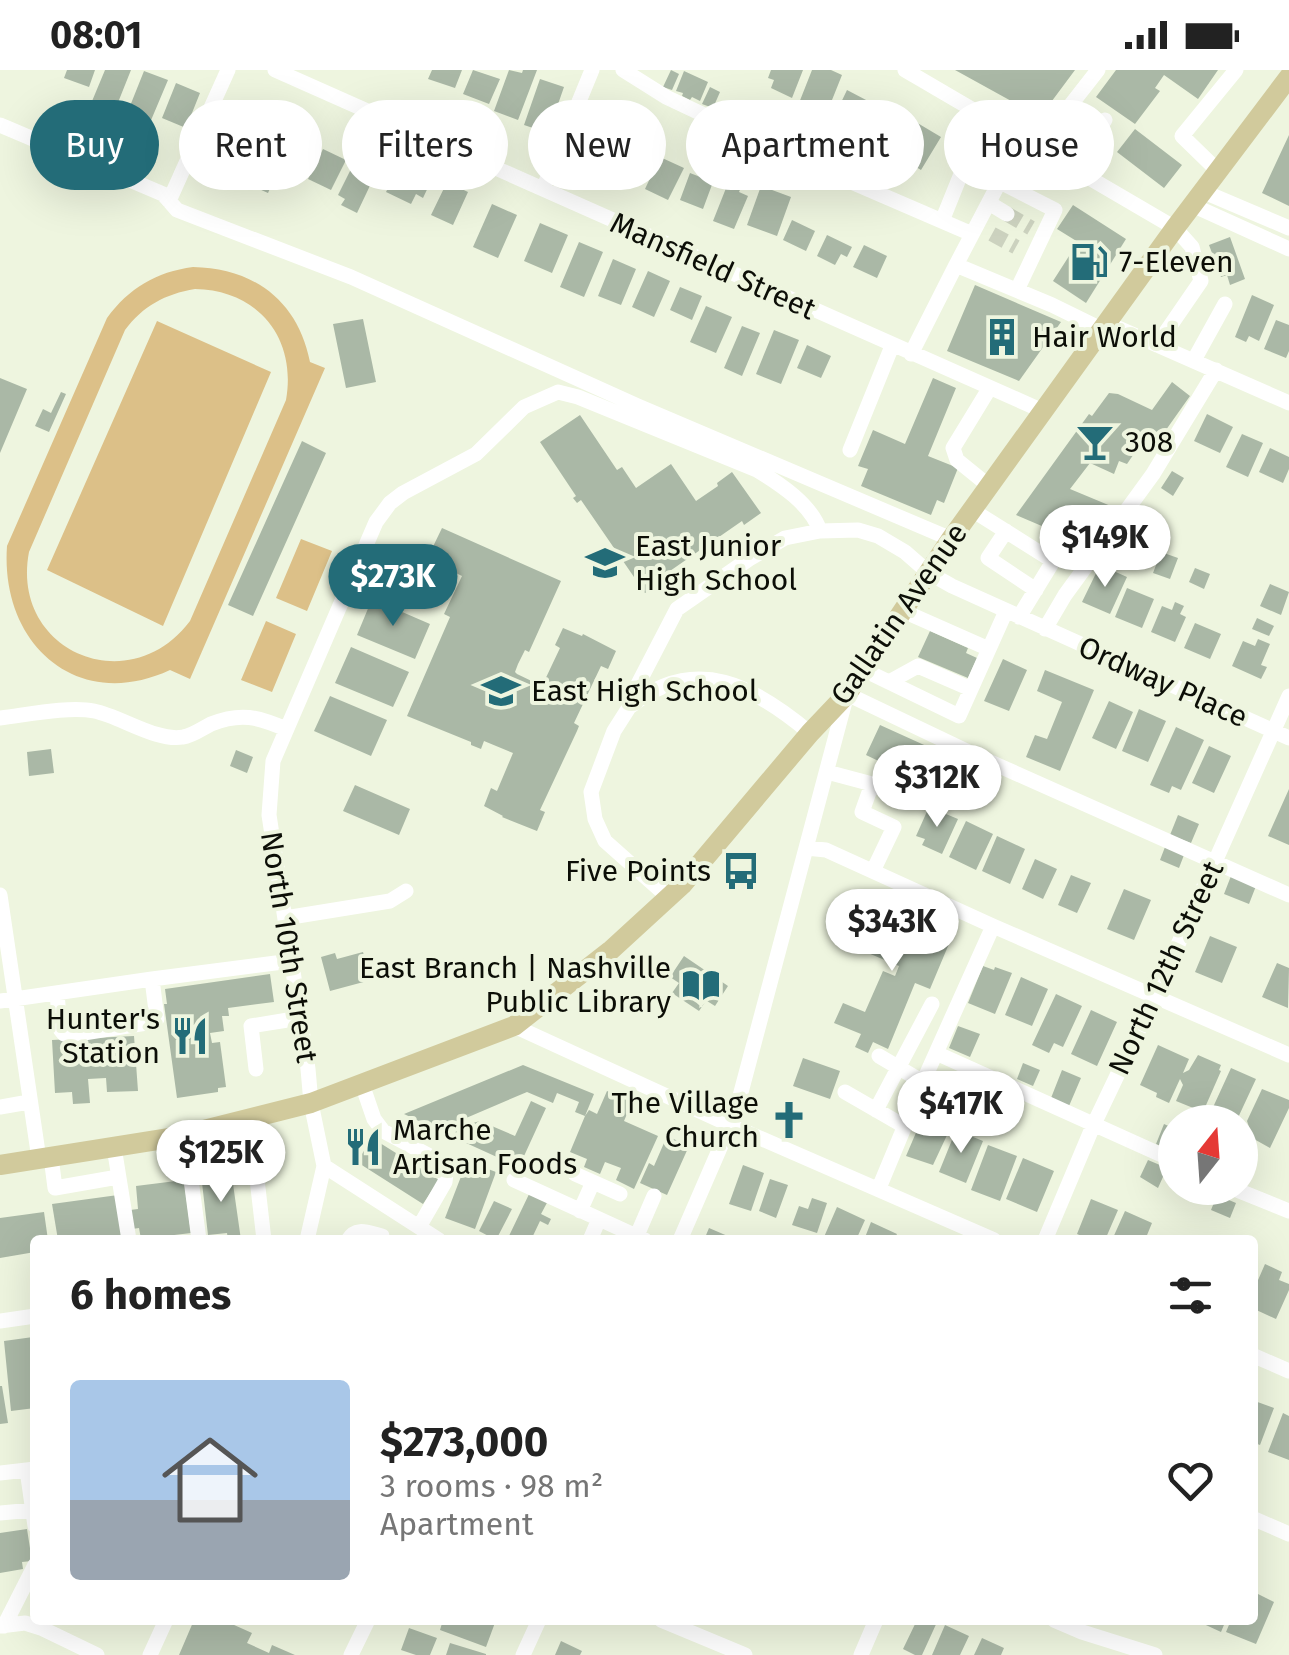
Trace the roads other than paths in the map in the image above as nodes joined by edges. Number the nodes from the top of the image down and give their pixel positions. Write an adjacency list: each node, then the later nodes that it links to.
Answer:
1 (228, 70): 21 (street)
2 (275, 70): 14 (street, Mansfield Street)
3 (592, 70): 9 (street)
4 (623, 70): 24 (street)
5 (905, 70): 10 (street)
6 (1098, 70): 11 (street)
7 (1236, 70): 13 (street)
8 (1286, 86): 13 (main road, Gallatin Avenue)
9 (580, 100)
10 (955, 100)
11 (1070, 100)
12 (0, 125): 21 (street)
13 (1218, 171): 20 (main road, Gallatin Avenue)
14 (528, 183)
15 (543, 190): 37 (street, Mansfield Street)
16 (955, 190): 24 (street)
17 (995, 190): 22 (street)
18 (1019, 190): 31 (street)
19 (1109, 190): 25 (street)
20 (1197, 198): 25 (main road, Gallatin Avenue); 26 (street); 30 (street)
21 (169, 200): 49 (street)
22 (988, 203): 23 (street); 27 (street)
23 (1007, 214)
24 (942, 221): 27 (street)
25 (1175, 228): 35 (main road, Gallatin Avenue); 36 (street)
26 (1289, 228)
27 (974, 230): 28 (street); 32 (street)
28 (992, 234)
29 (1016, 247): 31 (street)
30 (1289, 249)
31 (1033, 256): 33 (street)
32 (956, 264): 33 (street); 38 (street)
33 (1017, 290): 35 (street)
34 (1224, 304): 39 (street)
35 (1104, 326): 36 (street); 43 (main road, Gallatin Avenue)
36 (1157, 344): 39 (street)
37 (892, 346): 38 (street, Mansfield Street); 44 (street)
38 (911, 354): 41 (street, Mansfield Street)
39 (1194, 360): 40 (street)
40 (1216, 370): 42 (street); 56 (street)
41 (989, 388): 43 (street, Mansfield Street); 45 (street)
42 (1289, 403)
43 (1043, 412): 45 (main road, Gallatin Avenue)
44 (850, 450)
45 (989, 486): 46 (main road, Gallatin Avenue)
46 (972, 510): 48 (street); 49 (main road, Gallatin Avenue)
47 (820, 530): 52 (street, Ordway Place); 63 (street); 65 (street, North 10th Street)
48 (1006, 531): 51 (street); 53 (street)
49 (950, 539): 52 (main road, Gallatin Avenue)
50 (1063, 545): 51 (street)
51 (1054, 561): 53 (street)
52 (929, 573): 54 (main road, Gallatin Avenue); 55 (street, Ordway Place)
53 (1036, 590): 55 (street)
54 (903, 611): 57 (street); 58 (main road, Gallatin Avenue)
55 (1012, 614): 56 (street, Ordway Place); 57 (street)
56 (1046, 629): 67 (street, Ordway Place)
57 (989, 650): 60 (street)
58 (864, 670): 59 (street); 61 (main road, Gallatin Avenue)
59 (890, 682): 60 (street); 60 (street)
60 (971, 689)
61 (848, 694): 66 (main road, Gallatin Avenue); 68 (street); 72 (street)
62 (1289, 696): 67 (street, North 12th Street)
63 (628, 709): 66 (street); 77 (street)
64 (0, 718): 65 (street)
65 (286, 730): 78 (street, North 10th Street)
66 (810, 733): 77 (main road, Gallatin Avenue)
67 (1281, 734): 72 (street, North 12th Street)
68 (827, 772): 69 (street); 71 (street)
69 (872, 784): 70 (street); 73 (street)
70 (906, 801)
71 (806, 848): 73 (street); 101 (street)
72 (1214, 862): 76 (street); 83 (street, North 12th Street)
73 (873, 871): 79 (street)
74 (406, 891): 78 (street)
75 (0, 895): 84 (street)
76 (1289, 895)
77 (668, 897): 87 (main road, Gallatin Avenue)
78 (285, 918): 80 (street, North 10th Street)
79 (994, 926): 83 (street); 88 (street)
80 (291, 961): 81 (street); 86 (street, North 10th Street)
81 (152, 978): 82 (street); 82 (street)
82 (57, 992): 84 (street)
83 (1156, 996): 89 (street); 103 (street, North 12th Street)
84 (8, 1000): 96 (street)
85 (932, 1004): 91 (street)
86 (300, 1018): 92 (street); 97 (street, North 10th Street)
87 (514, 1026): 94 (main road, Gallatin Avenue); 101 (street)
88 (936, 1053): 93 (street); 103 (street)
89 (1289, 1055)
90 (878, 1056): 91 (street)
91 (899, 1067): 93 (street); 99 (street)
92 (256, 1069)
93 (923, 1082): 102 (street)
94 (362, 1084): 97 (main road, Gallatin Avenue); 121 (street)
95 (844, 1092): 99 (street)
96 (29, 1102): 98 (street); 107 (street)
97 (311, 1103): 100 (main road, Gallatin Avenue); 109 (street, North 10th Street)
98 (0, 1107)
99 (876, 1110): 102 (street)
100 (250, 1118): 104 (main road, Gallatin Avenue); 124 (street)
101 (730, 1125): 114 (street); 130 (street)
102 (904, 1126): 114 (street)
103 (1093, 1126): 106 (street); 132 (street, North 12th Street)
104 (185, 1134): 105 (main road, Gallatin Avenue); 123 (street)
105 (114, 1147): 107 (main road, Gallatin Avenue); 111 (street)
106 (1158, 1154)
107 (45, 1158): 108 (main road, Gallatin Avenue); 111 (street)
108 (0, 1164)
109 (324, 1166): 121 (street); 125 (street)
110 (575, 1174): 113 (street)
111 (118, 1177): 122 (street)
112 (514, 1180): 118 (street)
113 (593, 1182): 115 (street); 118 (street)
114 (878, 1188): 131 (street)
115 (620, 1194)
116 (654, 1196): 129 (street)
117 (1258, 1198): 119 (street)
118 (580, 1211): 120 (street)
119 (1289, 1211)
120 (599, 1219): 127 (street); 128 (street)
121 (419, 1228): 126 (street)
122 (127, 1235)
123 (197, 1235)
124 (263, 1235)
125 (307, 1235)
126 (430, 1235)
127 (592, 1235)
128 (631, 1235)
129 (640, 1235)
130 (682, 1235)
131 (983, 1235)
132 (1047, 1235)
133 (30, 1317): 134 (street)
134 (0, 1321)
135 (1258, 1358): 136 (street)
136 (1289, 1371)
137 (30, 1470): 138 (street)
138 (0, 1474)
139 (0, 1514): 140 (street)
140 (30, 1518)
141 (1258, 1521): 142 (street)
142 (1289, 1534)
143 (30, 1573): 152 (street)
144 (30, 1625): 152 (street)
145 (31, 1625): 153 (street)
146 (164, 1625): 154 (street)
147 (366, 1625): 155 (street)
148 (537, 1625): 156 (street)
149 (686, 1625): 157 (street)
150 (874, 1625): 158 (street)
151 (1066, 1625): 159 (street)
152 (2, 1626)
153 (97, 1655)
154 (150, 1655)
155 (351, 1655)
156 (524, 1655)
157 (744, 1655)
158 (861, 1655)
159 (1155, 1655)

